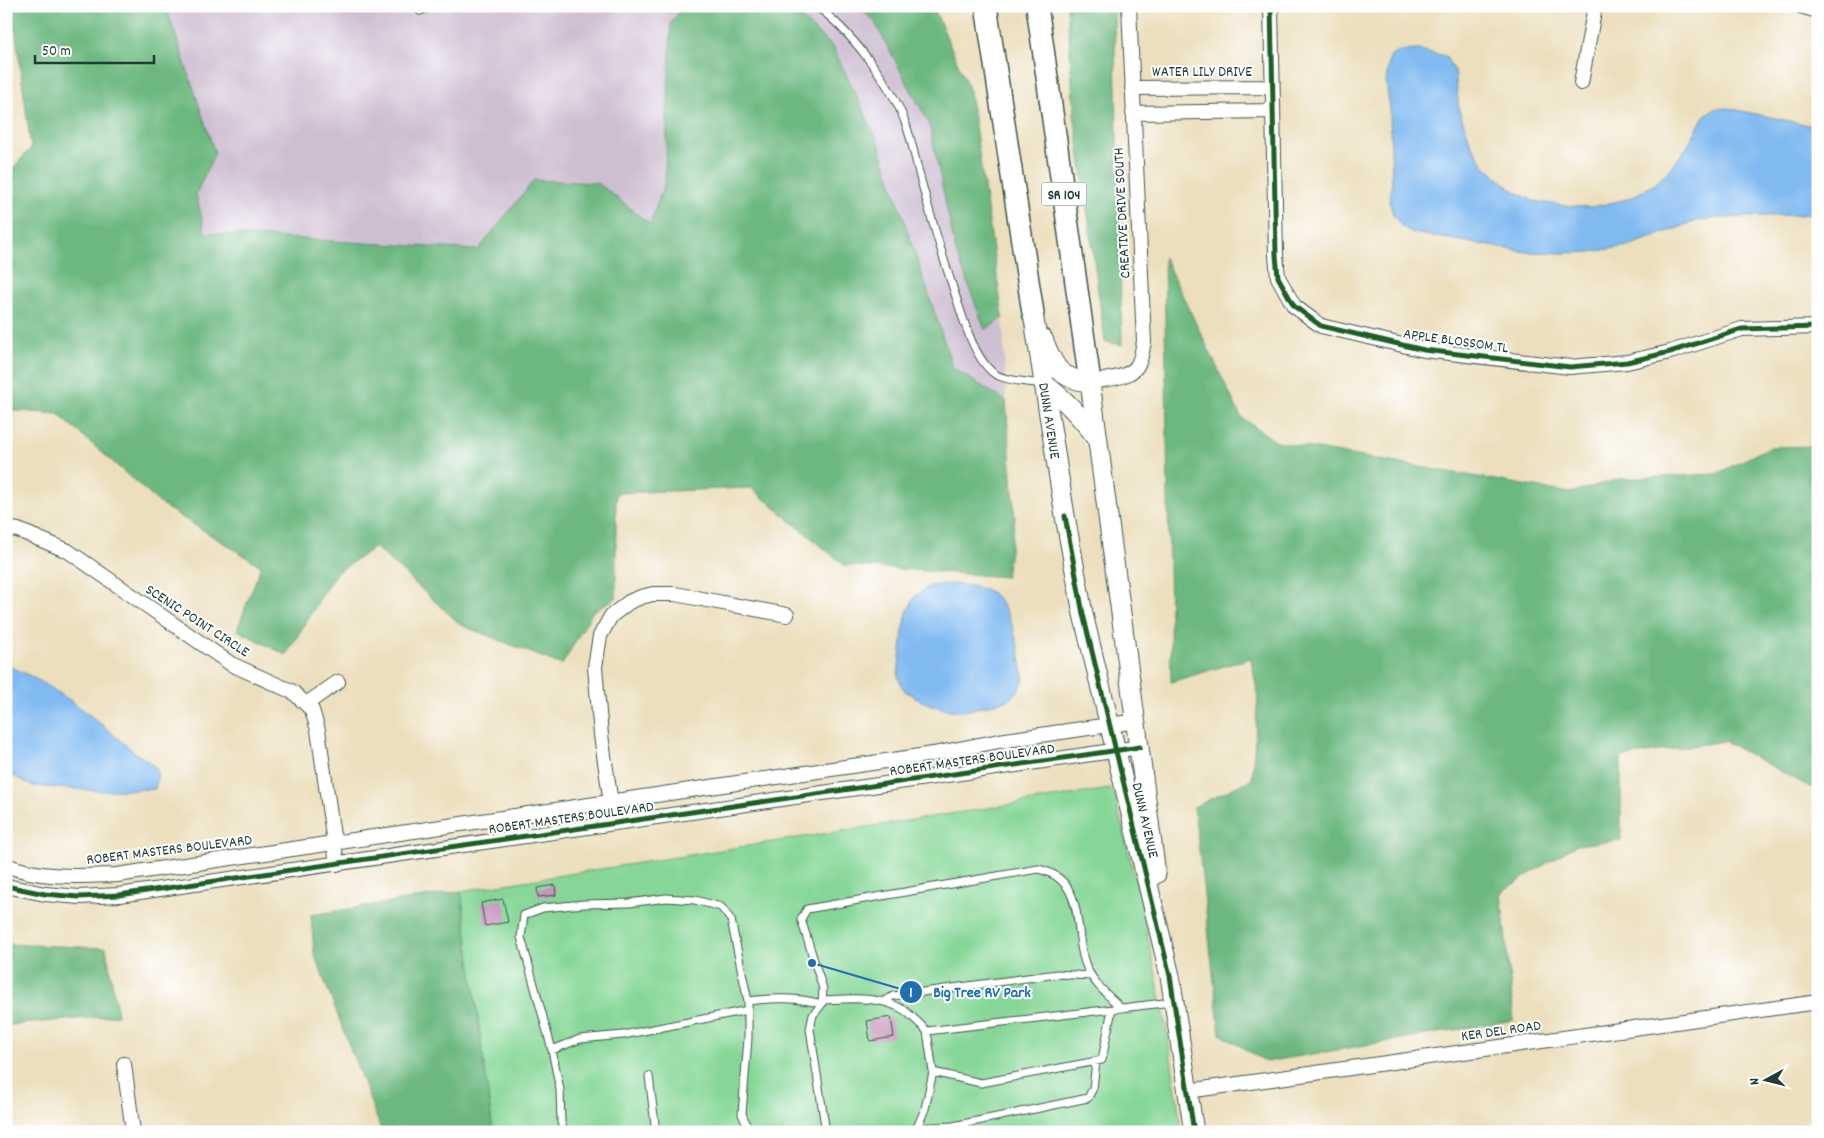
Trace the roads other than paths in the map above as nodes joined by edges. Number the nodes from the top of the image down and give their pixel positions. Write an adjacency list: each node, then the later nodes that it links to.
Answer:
1 (432, 6): 9 (lane)
2 (816, 6): 19 (lane)
3 (986, 6): 16 (main road, DUNN AVENUE / SR 104)
4 (1037, 6): 18 (main road, DUNN AVENUE / SR 104)
5 (1129, 6): 13 (street, CREATIVE DRIVE SOUTH)
6 (1271, 6): 12 (street, APPLE BLOSSOM TL)
7 (1595, 6): 11 (street)
8 (1800, 6): 10 (street)
9 (420, 11)
10 (1818, 11)
11 (1581, 83)
12 (1272, 87): 13 (street, WATER LILY DRIVE); 14 (street, APPLE BLOSSOM TL)
13 (1132, 88): 15 (street, CREATIVE DRIVE SOUTH)
14 (1273, 111): 15 (street); 17 (street, APPLE BLOSSOM TL)
15 (1133, 113): 18 (street, CREATIVE DRIVE SOUTH)
16 (1033, 313): 18 (main road); 19 (main road, DUNN AVENUE / SR 104)
17 (1818, 327)
18 (1090, 382): 20 (main road, DUNN AVENUE / SR 104)
19 (1044, 384): 20 (main road); 26 (main road, DUNN AVENUE / SR 104)
20 (1098, 438): 25 (main road, DUNN AVENUE / SR 104)
21 (6, 528): 24 (street, SCENIC POINT CIRCLE)
22 (787, 615): 29 (street)
23 (338, 682): 24 (street)
24 (306, 704): 31 (street, SCENIC POINT CIRCLE)
25 (1136, 720): 26 (street, ROBERT MASTERS BOULEVARD); 27 (main road, DUNN AVENUE / SR 104)
26 (1110, 724): 28 (main road, DUNN AVENUE / SR 104); 29 (street, ROBERT MASTERS BOULEVARD)
27 (1140, 747): 28 (street, ROBERT MASTERS BOULEVARD); 36 (main road, DUNN AVENUE / SR 104)
28 (1116, 750): 30 (street, ROBERT MASTERS BOULEVARD); 36 (main road, DUNN AVENUE / SR 104)
29 (611, 802): 30 (street); 31 (street, ROBERT MASTERS BOULEVARD)
30 (614, 823): 32 (street, ROBERT MASTERS BOULEVARD)
31 (334, 843): 32 (street, SCENIC POINT CIRCLE); 33 (street, ROBERT MASTERS BOULEVARD)
32 (337, 864): 34 (street, ROBERT MASTERS BOULEVARD)
33 (6, 865)
34 (6, 886)
35 (1091, 976): 38 (lane); 39 (lane); 42 (lane)
36 (1170, 976): 40 (main road, DUNN AVENUE / SR 104)
37 (748, 1001): 39 (lane); 44 (lane); 46 (lane)
38 (884, 1001): 39 (lane); 45 (lane)
39 (822, 1002): 57 (lane)
40 (1175, 1002): 42 (lane); 51 (main road, DUNN AVENUE / SR 104)
41 (1818, 1002): 51 (street, KER DEL ROAD)
42 (1120, 1008): 43 (lane)
43 (1112, 1009): 45 (lane); 47 (lane)
44 (748, 1010): 46 (lane); 56 (lane)
45 (927, 1031): 49 (lane)
46 (552, 1050): 54 (lane)
47 (1096, 1062): 49 (lane); 52 (lane)
48 (124, 1064): 53 (street)
49 (933, 1072): 52 (lane)
50 (649, 1076): 55 (lane)
51 (1188, 1091): 58 (main road, DUNN AVENUE / SR 104)
52 (916, 1130)
53 (132, 1132)
54 (564, 1132)
55 (656, 1132)
56 (750, 1132)
57 (826, 1132)
58 (1194, 1132)

